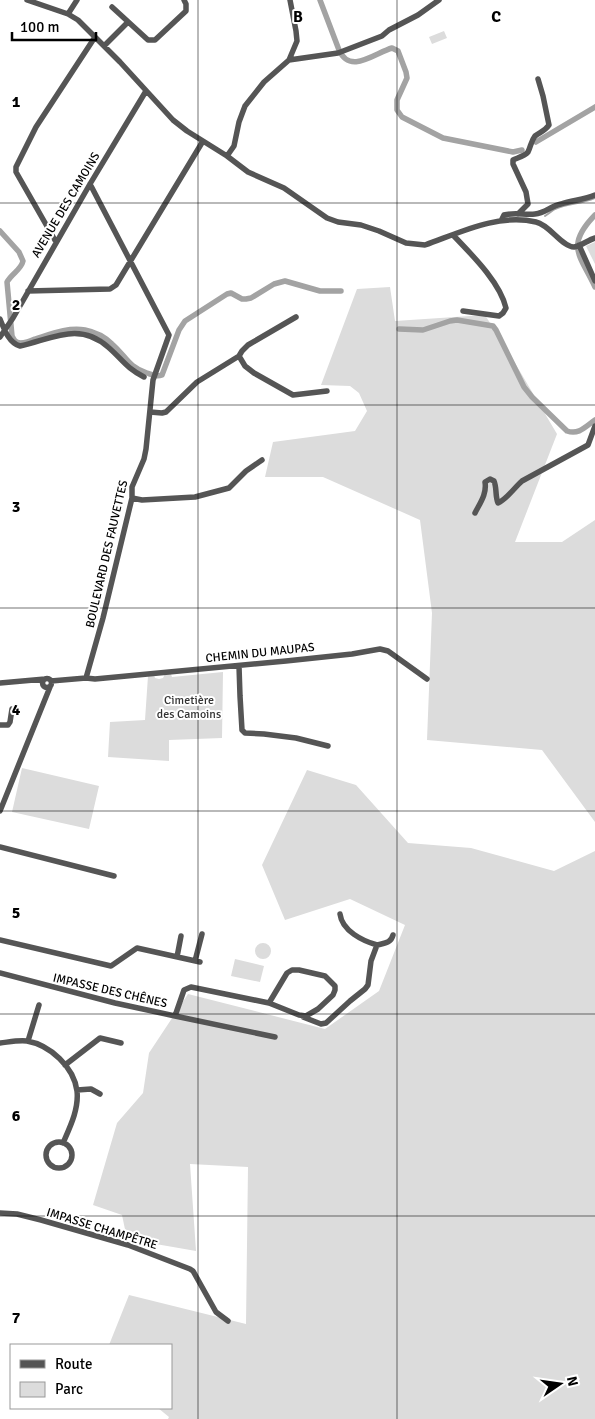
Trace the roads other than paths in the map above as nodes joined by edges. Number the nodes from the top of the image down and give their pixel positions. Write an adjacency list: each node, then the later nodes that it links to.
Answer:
1 (27, 0): 7 (street)
2 (76, 0): 7 (street)
3 (184, 0): 8 (street)
4 (290, 0): 11 (street)
5 (439, 0): 11 (street)
6 (112, 6): 8 (street)
7 (68, 14): 9 (street)
8 (128, 22): 10 (street)
9 (95, 36): 10 (street); 22 (street)
10 (104, 46): 13 (street)
11 (289, 60): 15 (street)
12 (538, 79): 18 (street)
13 (146, 91): 14 (street); 16 (street, AVENUE DES CAMOINS)
14 (203, 140): 15 (street); 24 (street)
15 (227, 156): 20 (street)
16 (90, 184): 22 (street, AVENUE DES CAMOINS); 24 (street, BOULEVARD DES FAUVETTES)
17 (595, 195): 18 (street)
18 (518, 214): 19 (street)
19 (501, 221): 20 (street); 23 (street)
20 (453, 235): 27 (street)
21 (595, 238): 23 (street)
22 (56, 242): 26 (street, AVENUE DES CAMOINS)
23 (578, 245): 25 (street)
24 (131, 262): 26 (street); 35 (street, BOULEVARD DES FAUVETTES)
25 (595, 281)
26 (28, 291): 30 (street, AVENUE DES CAMOINS)
27 (463, 311)
28 (296, 317): 32 (street)
29 (0, 319): 30 (street)
30 (6, 328): 31 (street, AVENUE DES CAMOINS); 33 (street)
31 (0, 337)
32 (239, 356): 34 (street); 35 (street)
33 (144, 377)
34 (326, 390)
35 (150, 412): 38 (street, BOULEVARD DES FAUVETTES)
36 (595, 426): 39 (street)
37 (262, 460): 38 (street)
38 (132, 498): 41 (street, BOULEVARD DES FAUVETTES)
39 (475, 513)
40 (240, 666): 41 (street, CHEMIN DU MAUPAS); 42 (street, CHEMIN DU MAUPAS); 47 (street)
41 (86, 678): 44 (street)
42 (427, 679)
43 (0, 683): 44 (street)
44 (47, 684): 48 (street)
45 (12, 709): 46 (street)
46 (0, 726)
47 (328, 746)
48 (0, 811)
49 (0, 847): 50 (street)
50 (114, 876)
51 (340, 914): 56 (street)
52 (202, 934): 57 (street)
53 (393, 935): 56 (street)
54 (181, 936): 57 (street)
55 (0, 940): 57 (street)
56 (377, 945): 61 (street)
57 (177, 957)
58 (0, 973): 62 (street, IMPASSE DES CHÊNES)
59 (269, 1003): 61 (street); 61 (street); 62 (street, IMPASSE DES CHÊNES)
60 (38, 1005): 64 (street)
61 (298, 1015)
62 (175, 1016): 63 (street)
63 (276, 1037)
64 (28, 1041): 65 (street); 67 (street)
65 (0, 1043)
66 (121, 1044): 67 (street)
67 (65, 1065): 68 (street)
68 (77, 1090): 69 (street); 70 (street)
69 (100, 1094)
70 (63, 1143): 70 (street)
71 (0, 1213): 72 (street, IMPASSE CHAMPÊTRE)
72 (228, 1321)

